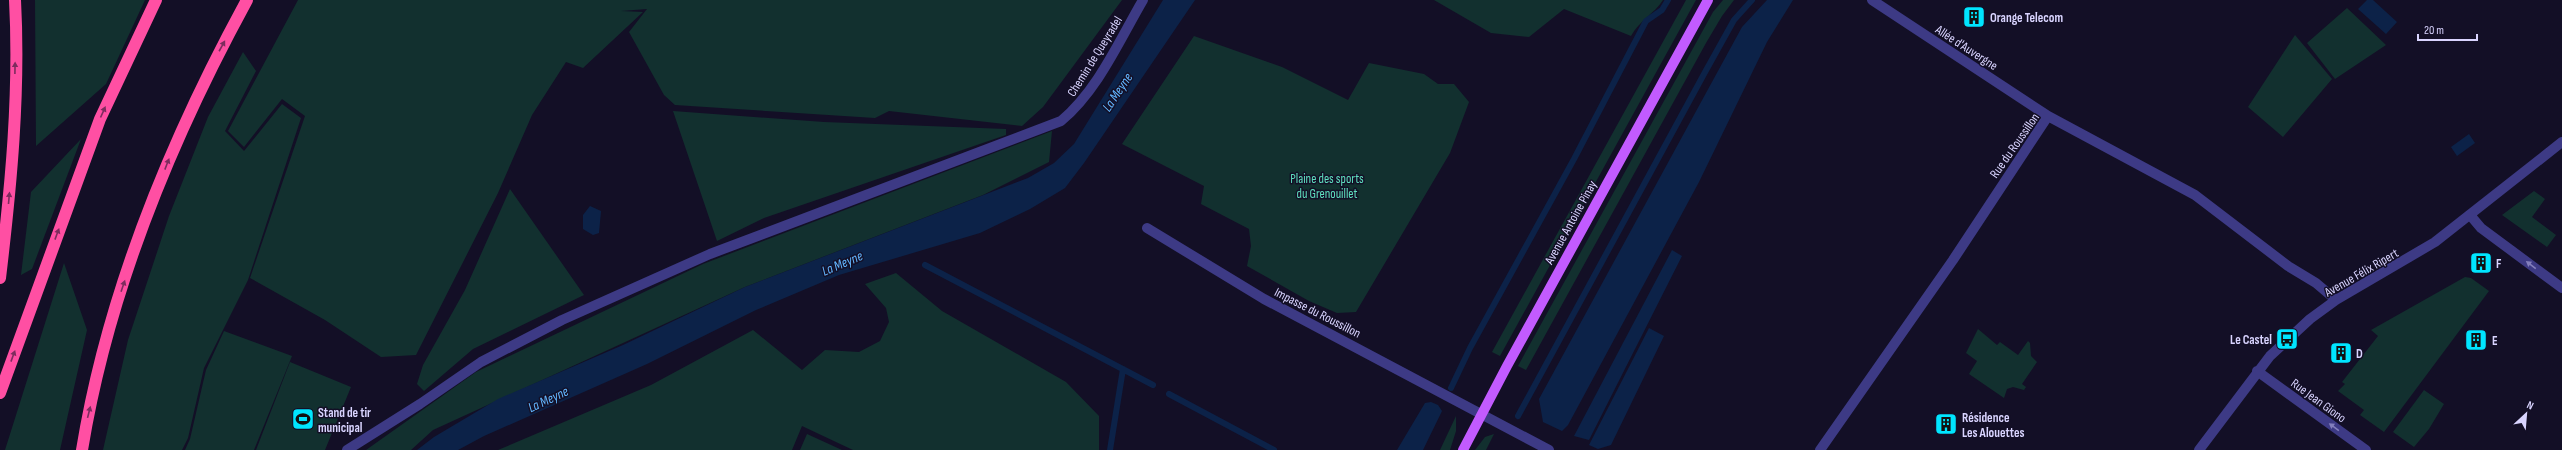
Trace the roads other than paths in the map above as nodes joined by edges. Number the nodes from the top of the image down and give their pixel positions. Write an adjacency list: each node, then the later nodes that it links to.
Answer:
1 (15, 0): 12 (highway, one-way to 1)
2 (156, 0): 16 (highway, one-way to 2)
3 (247, 0): 18 (highway, one-way to 3)
4 (1144, 0): 19 (street, Chemin de Queyradel)
5 (1711, 0): 7 (main road, Avenue Antoine Pinay)
6 (1872, 0): 8 (street, Allée d'Auvergne)
7 (1705, 4): 17 (main road, Avenue Antoine Pinay)
8 (2048, 116): 14 (street, Rue du Roussillon); 22 (street, Rue du Roussillon)
9 (2562, 142): 10 (street, Avenue Félix Ripert)
10 (2470, 215): 13 (street, one-way to 10); 14 (street, Avenue Félix Ripert)
11 (1147, 228): 17 (street, Impasse du Roussillon)
12 (0, 278)
13 (2562, 288)
14 (2336, 300): 15 (street, Avenue Félix Ripert)
15 (2257, 371): 23 (street, Avenue Félix Ripert); 24 (street, Rue Jean Giono, one-way to 15)
16 (0, 393)
17 (1482, 413): 20 (main road, Avenue Antoine Pinay); 21 (street)
18 (82, 450)
19 (347, 450)
20 (1463, 450)
21 (1549, 450)
22 (1820, 450)
23 (2199, 450)
24 (2366, 450)

